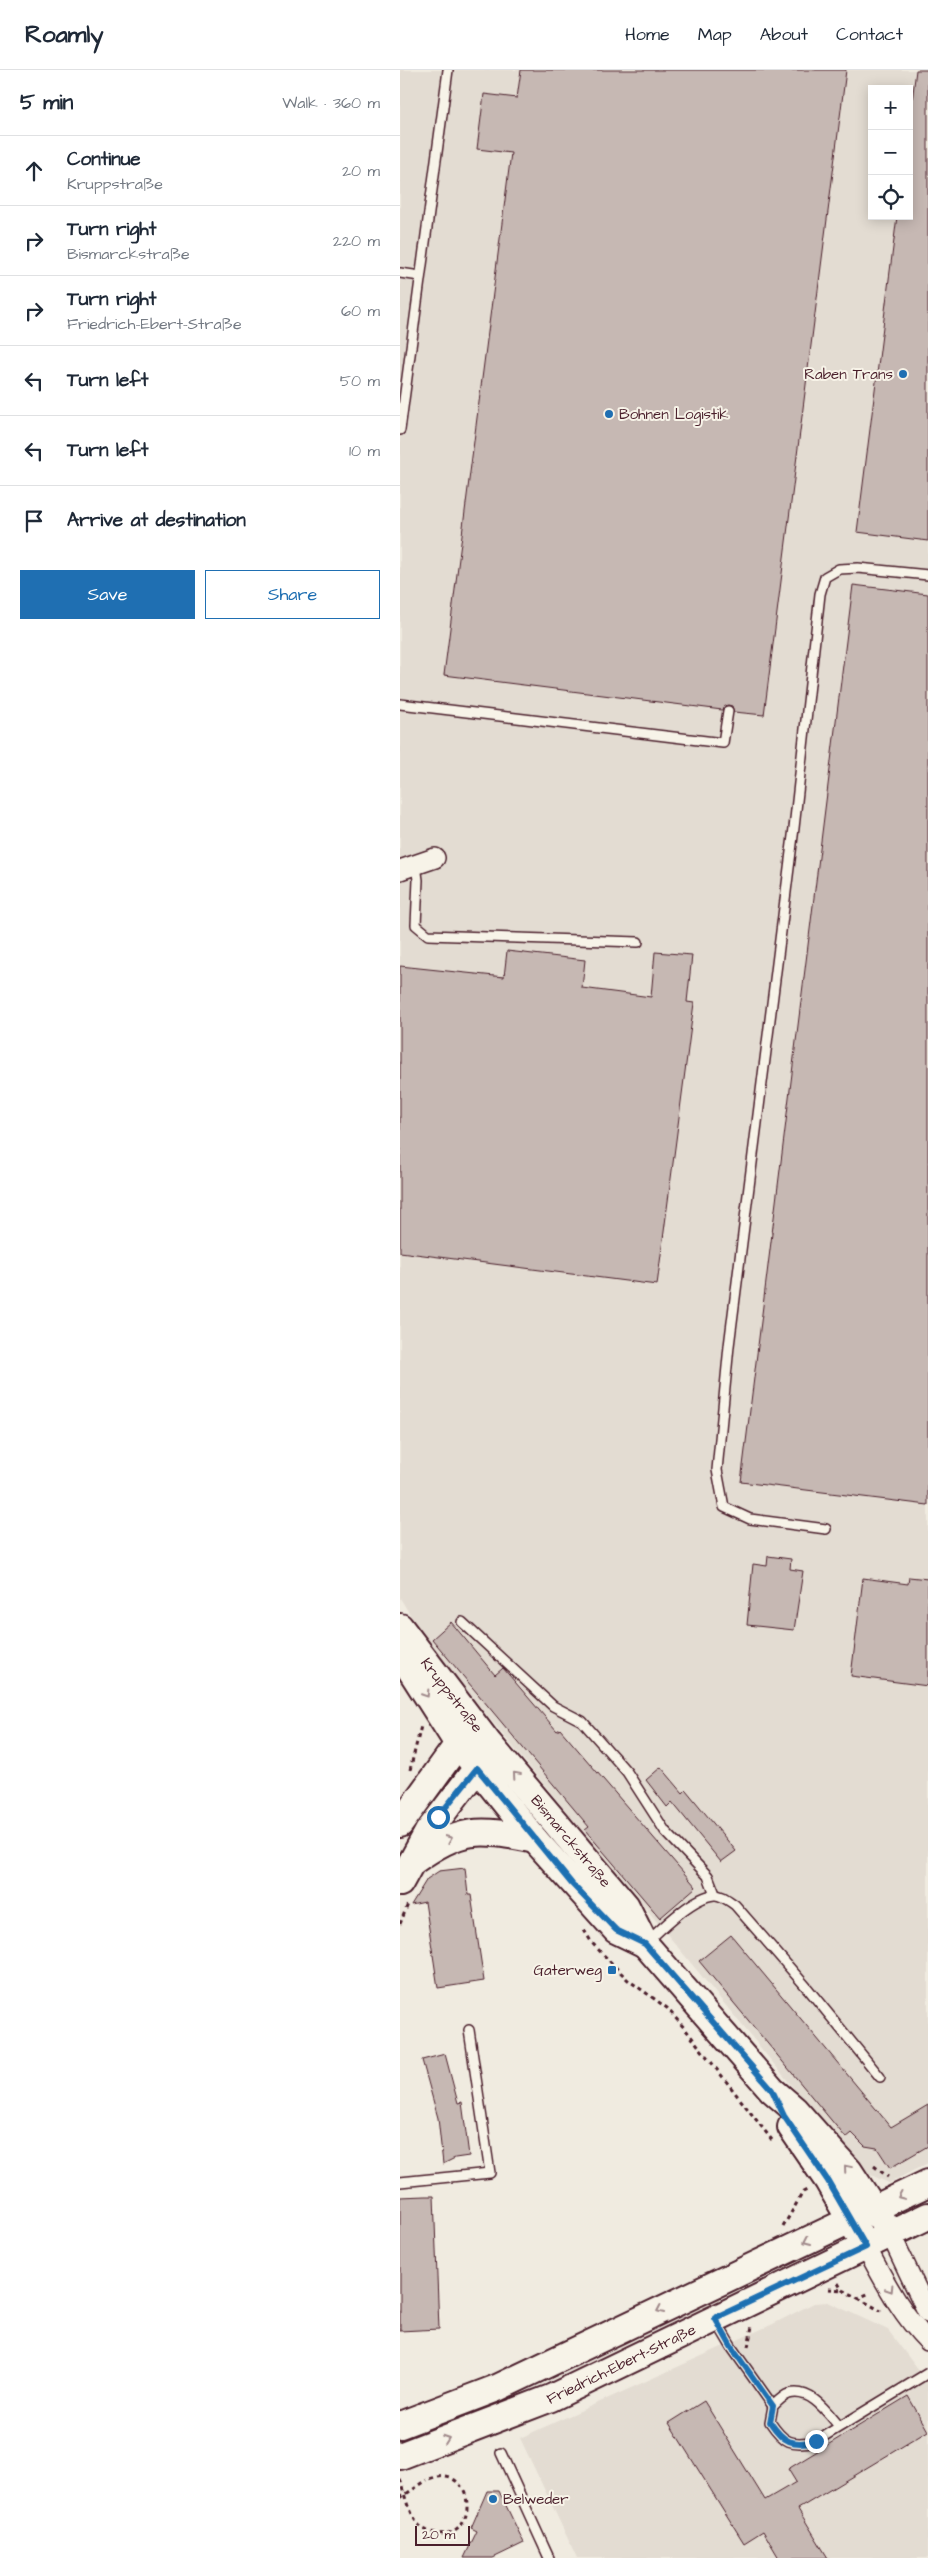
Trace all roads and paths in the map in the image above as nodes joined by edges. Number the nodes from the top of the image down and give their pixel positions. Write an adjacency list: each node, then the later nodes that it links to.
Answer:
1 (448, 70): 3 (lane)
2 (400, 273): 3 (lane)
3 (420, 276): 4 (lane)
4 (400, 430)
5 (928, 575): 11 (lane)
6 (400, 704): 7 (lane)
7 (728, 711)
8 (435, 858): 9 (street)
9 (408, 867): 10 (lane)
10 (638, 942)
11 (826, 1529)
12 (462, 1622): 23 (lane)
13 (400, 1627): 16 (street, Kruppstraße)
14 (400, 1653): 17 (street, Kruppstraße, one-way to 17)
15 (419, 1738): 19 (path)
16 (487, 1741): 17 (street, Kruppstraße); 18 (street, Kruppstraße); 26 (street, Bismarckstraße, one-way to 16)
17 (458, 1744): 18 (street, Bismarckstraße); 20 (street, Kruppstraße)
18 (477, 1768): 21 (street, Bismarckstraße); 22 (street, Kruppstraße)
19 (410, 1770)
20 (400, 1824)
21 (535, 1840): 22 (street, one-way to 21); 26 (street, Bismarckstraße)
22 (405, 1883): 24 (path)
23 (715, 1894): 26 (lane); 28 (lane)
24 (400, 1924)
25 (582, 1926): 30 (path)
26 (645, 1944): 29 (street, Bismarckstraße)
27 (469, 2030): 31 (lane)
28 (880, 2077)
29 (772, 2090): 35 (street, Bismarckstraße, one-way to 29); 37 (street, Bismarckstraße)
30 (776, 2145)
31 (400, 2182)
32 (928, 2183): 35 (street, one-way to 35)
33 (805, 2185): 34 (path)
34 (803, 2192)
35 (874, 2208): 37 (street, Friedrich-Ebert-Straße); 38 (street, Bismarckstraße)
36 (928, 2216): 38 (street)
37 (851, 2220): 39 (street, Bismarckstraße); 47 (street, Friedrich-Ebert-Straße, one-way to 47)
38 (891, 2235): 39 (street, Friedrich-Ebert-Straße); 40 (street, Bismarckstraße)
39 (866, 2247): 41 (street, Friedrich-Ebert-Straße); 43 (street, Bismarckstraße, one-way to 43)
40 (928, 2313)
41 (715, 2318): 44 (lane); 50 (street, Friedrich-Ebert-Straße, one-way to 41)
42 (752, 2323): 44 (path)
43 (928, 2341)
44 (744, 2364): 46 (lane)
45 (928, 2372): 48 (lane)
46 (773, 2406): 48 (lane); 48 (lane)
47 (400, 2425)
48 (839, 2426)
49 (500, 2453): 53 (lane)
50 (400, 2456)
51 (400, 2480): 52 (path, bridge)
52 (400, 2498)
53 (549, 2558)

